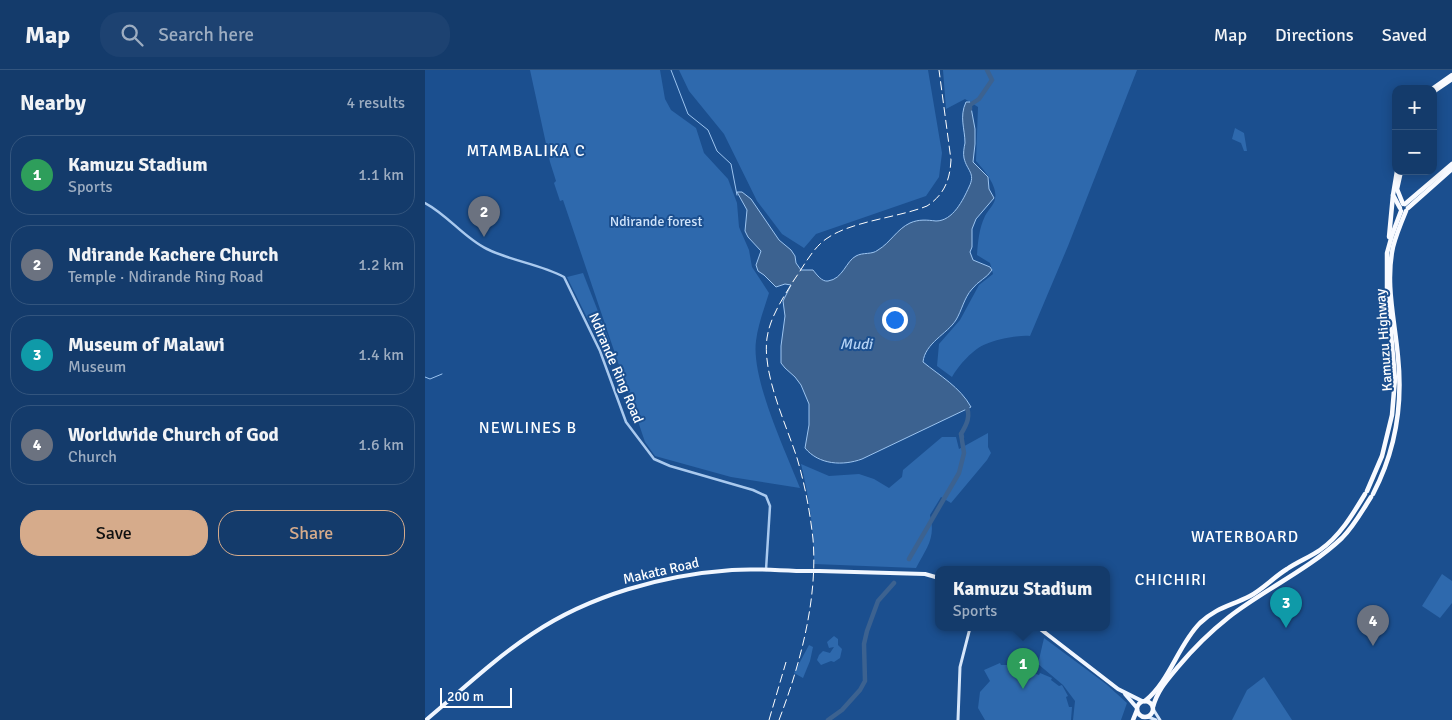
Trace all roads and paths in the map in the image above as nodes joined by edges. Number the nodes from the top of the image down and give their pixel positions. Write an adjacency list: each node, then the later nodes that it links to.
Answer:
1 (1452, 75): 3 (highway)
2 (1452, 79): 4 (highway)
3 (1437, 87)
4 (1437, 88)
5 (1452, 164): 11 (highway, Kamuzu Highway)
6 (1452, 169): 11 (highway, Kamuzu Highway)
7 (1398, 175): 9 (highway)
8 (1399, 175): 11 (highway)
9 (1393, 195): 11 (highway); 12 (highway)
10 (425, 203): 13 (street, Ndirande Ring Road)
11 (1404, 208): 12 (highway, Kamuzu Highway); 19 (highway, Kamuzu Highway)
12 (1388, 246): 18 (highway, Kamuzu Highway)
13 (765, 570): 14 (main road, Makata Road, bridge); 22 (main road, Makata Road)
14 (935, 577)
15 (969, 631): 23 (main road)
16 (1043, 631): 17 (main road)
17 (1124, 692): 18 (main road); 20 (main road)
18 (1143, 701): 19 (highway); 20 (highway)
19 (1153, 708): 21 (highway); 27 (main road)
20 (1137, 709): 21 (highway); 24 (highway)
21 (1147, 717): 25 (highway); 26 (main road)
22 (426, 720)
23 (958, 720)
24 (1133, 720)
25 (1141, 720)
26 (1156, 720)
27 (1160, 720)

